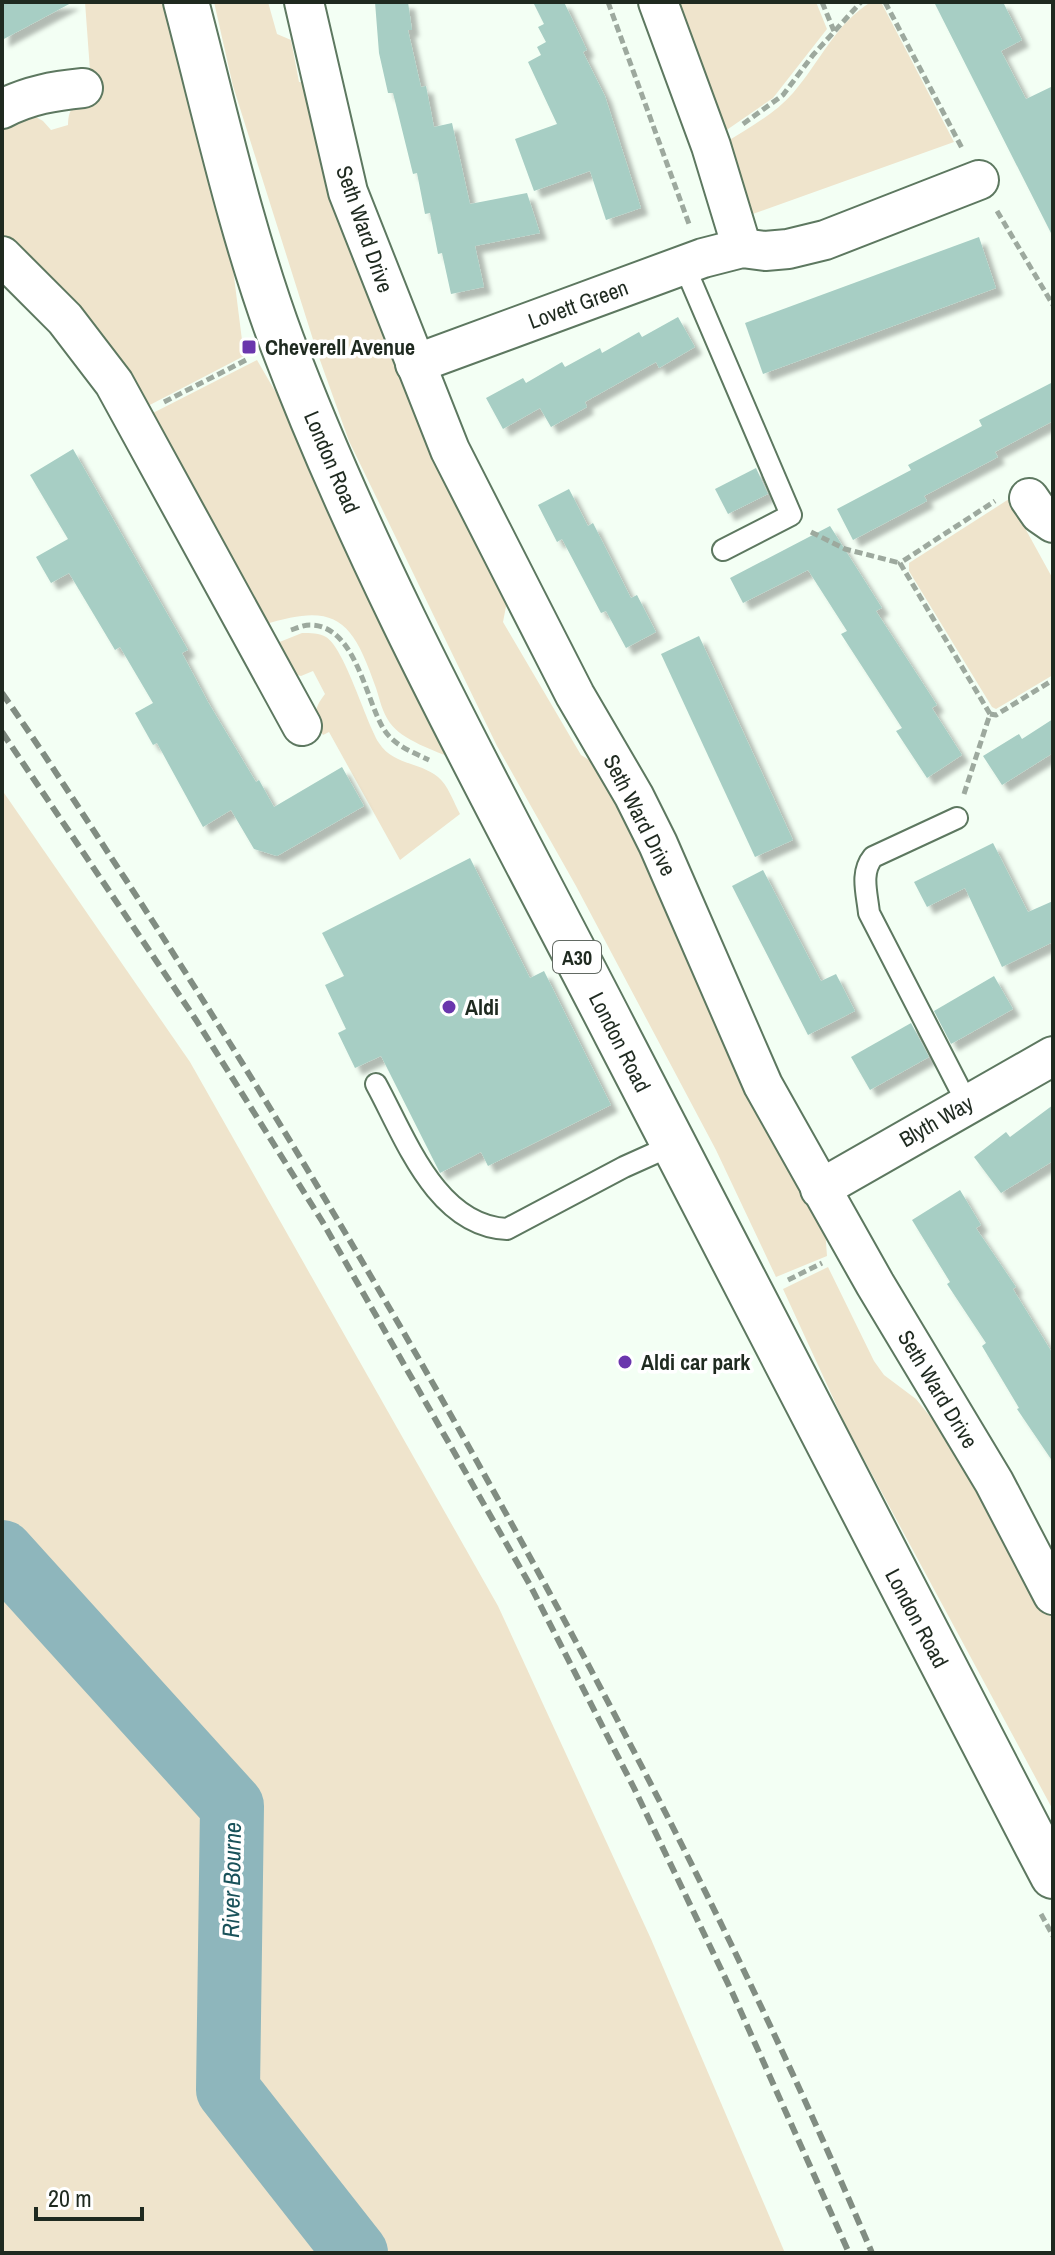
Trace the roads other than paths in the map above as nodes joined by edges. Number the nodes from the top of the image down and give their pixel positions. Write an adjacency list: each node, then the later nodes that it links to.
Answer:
1 (186, 2): 17 (highway, London Road / A30)
2 (304, 2): 10 (street, Seth Ward Drive)
3 (658, 2): 7 (street)
4 (83, 88): 5 (street)
5 (2, 109)
6 (979, 180): 7 (street, Lovett Green)
7 (742, 248): 9 (street, Lovett Green)
8 (2, 256): 12 (street)
9 (692, 262): 10 (street, Lovett Green); 11 (lane)
10 (415, 364): 18 (street, Seth Ward Drive)
11 (723, 550)
12 (302, 726)
13 (957, 818): 16 (lane)
14 (1053, 1056): 16 (street, Blyth Way)
15 (376, 1084): 17 (lane)
16 (967, 1103): 18 (street, Blyth Way)
17 (673, 1145): 20 (highway, London Road / A30)
18 (820, 1189): 19 (street, Seth Ward Drive)
19 (1053, 1595)
20 (1053, 1876)

